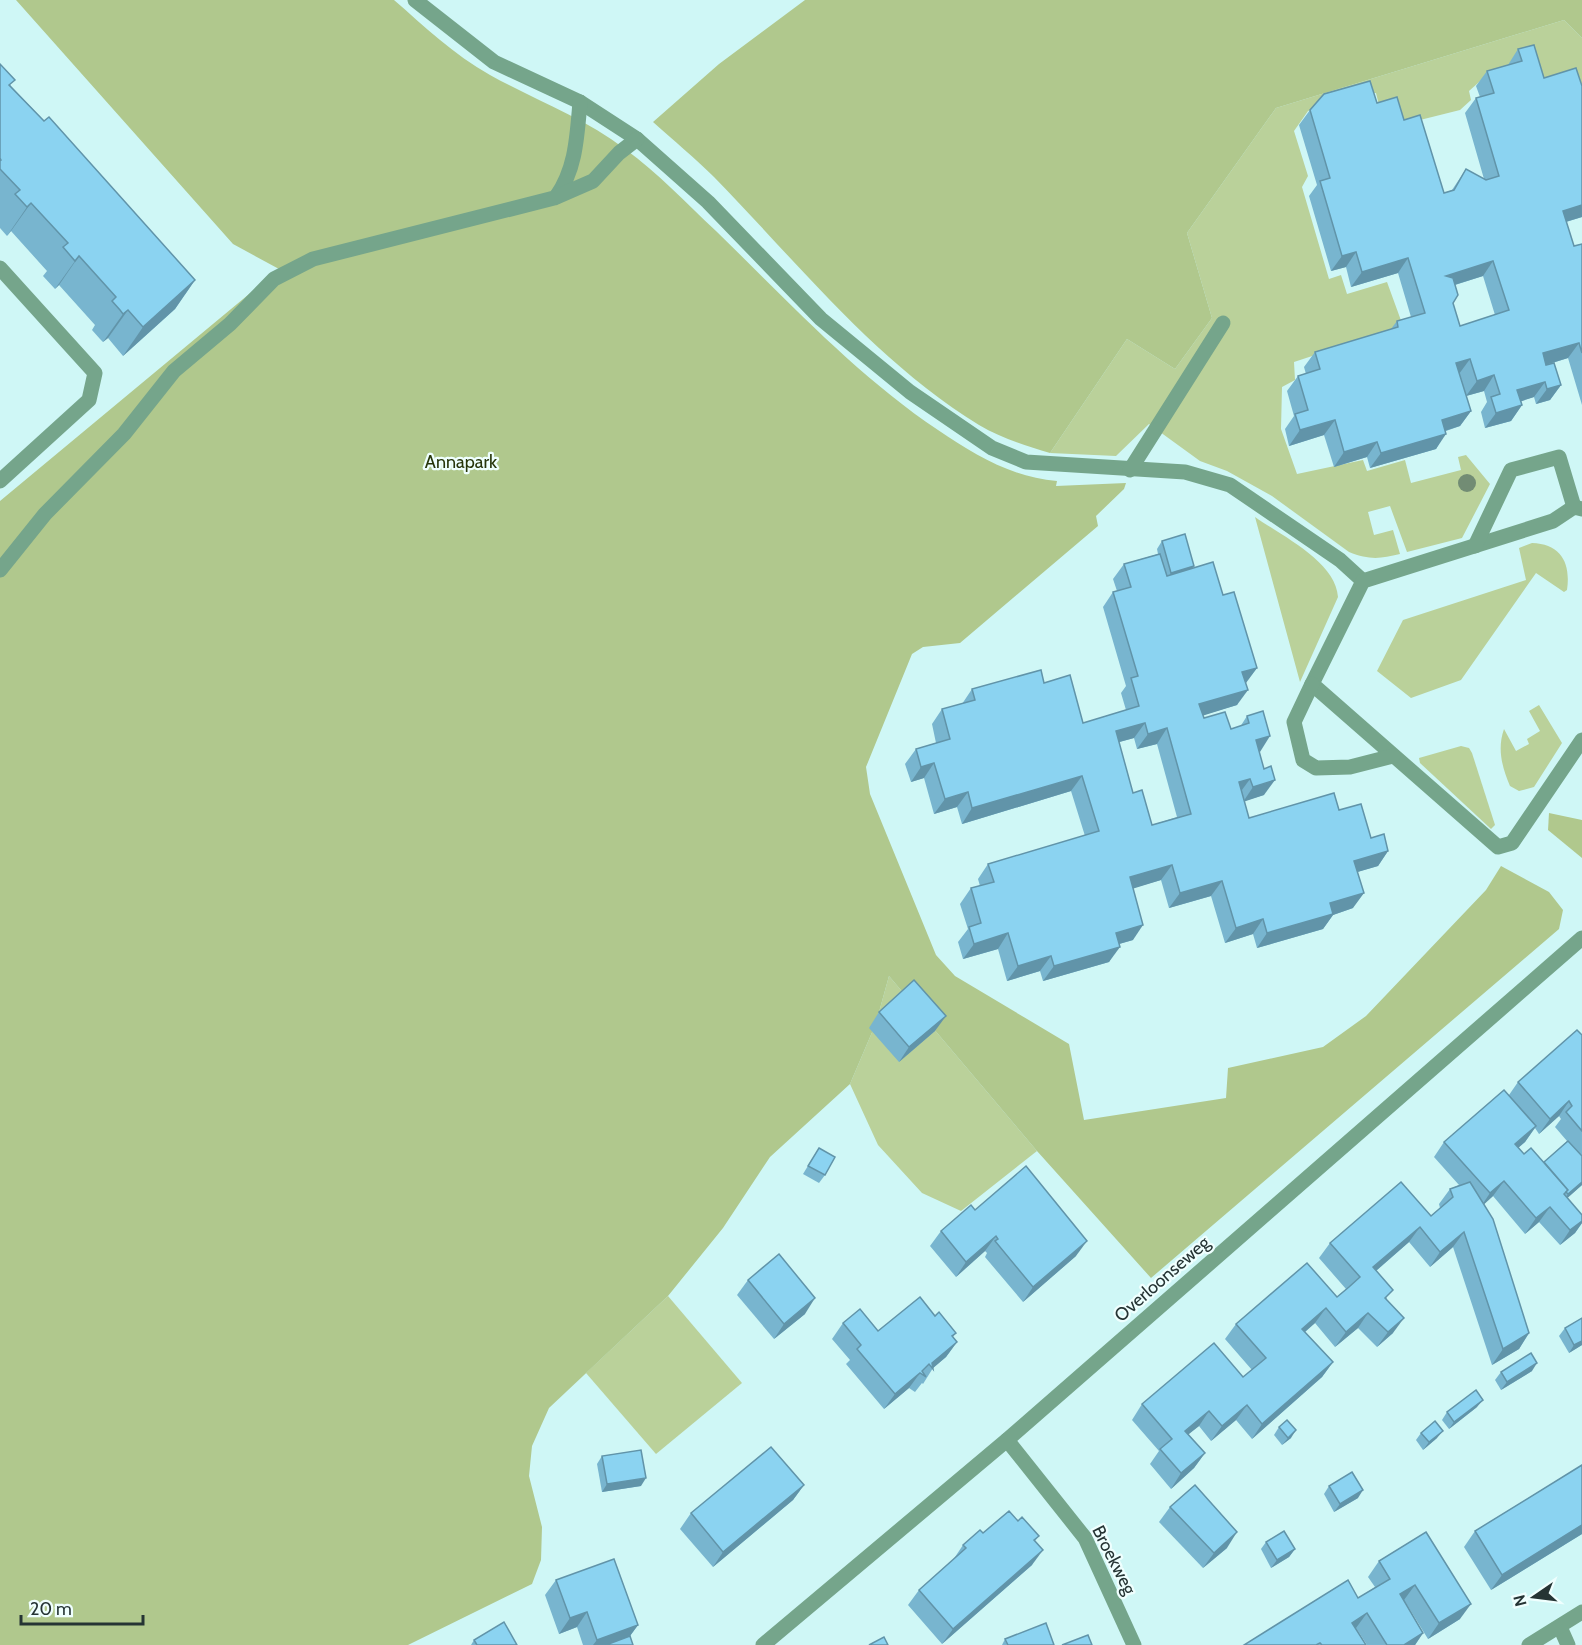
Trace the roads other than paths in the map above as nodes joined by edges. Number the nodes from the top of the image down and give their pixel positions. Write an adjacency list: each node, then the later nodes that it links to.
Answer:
1 (415, 0): 2 (street)
2 (580, 102): 3 (street); 4 (street)
3 (637, 140): 4 (street); 7 (street)
4 (554, 198): 11 (street)
5 (0, 268): 8 (street)
6 (1223, 323): 7 (street)
7 (1130, 470): 12 (street)
8 (0, 481)
9 (1578, 508): 10 (street); 10 (street)
10 (1475, 546): 12 (street)
11 (0, 570)
12 (1363, 581): 13 (street)
13 (1312, 684): 15 (street); 15 (street)
14 (1582, 740): 15 (street)
15 (1393, 756)
16 (1582, 938): 17 (street, Overloonseweg)
17 (1007, 1440): 20 (street, Overloonseweg); 21 (street, Broekweg)
18 (1582, 1612): 19 (street)
19 (1560, 1627): 22 (street); 23 (street)
20 (762, 1645)
21 (1134, 1645)
22 (1529, 1645)
23 (1568, 1645)

